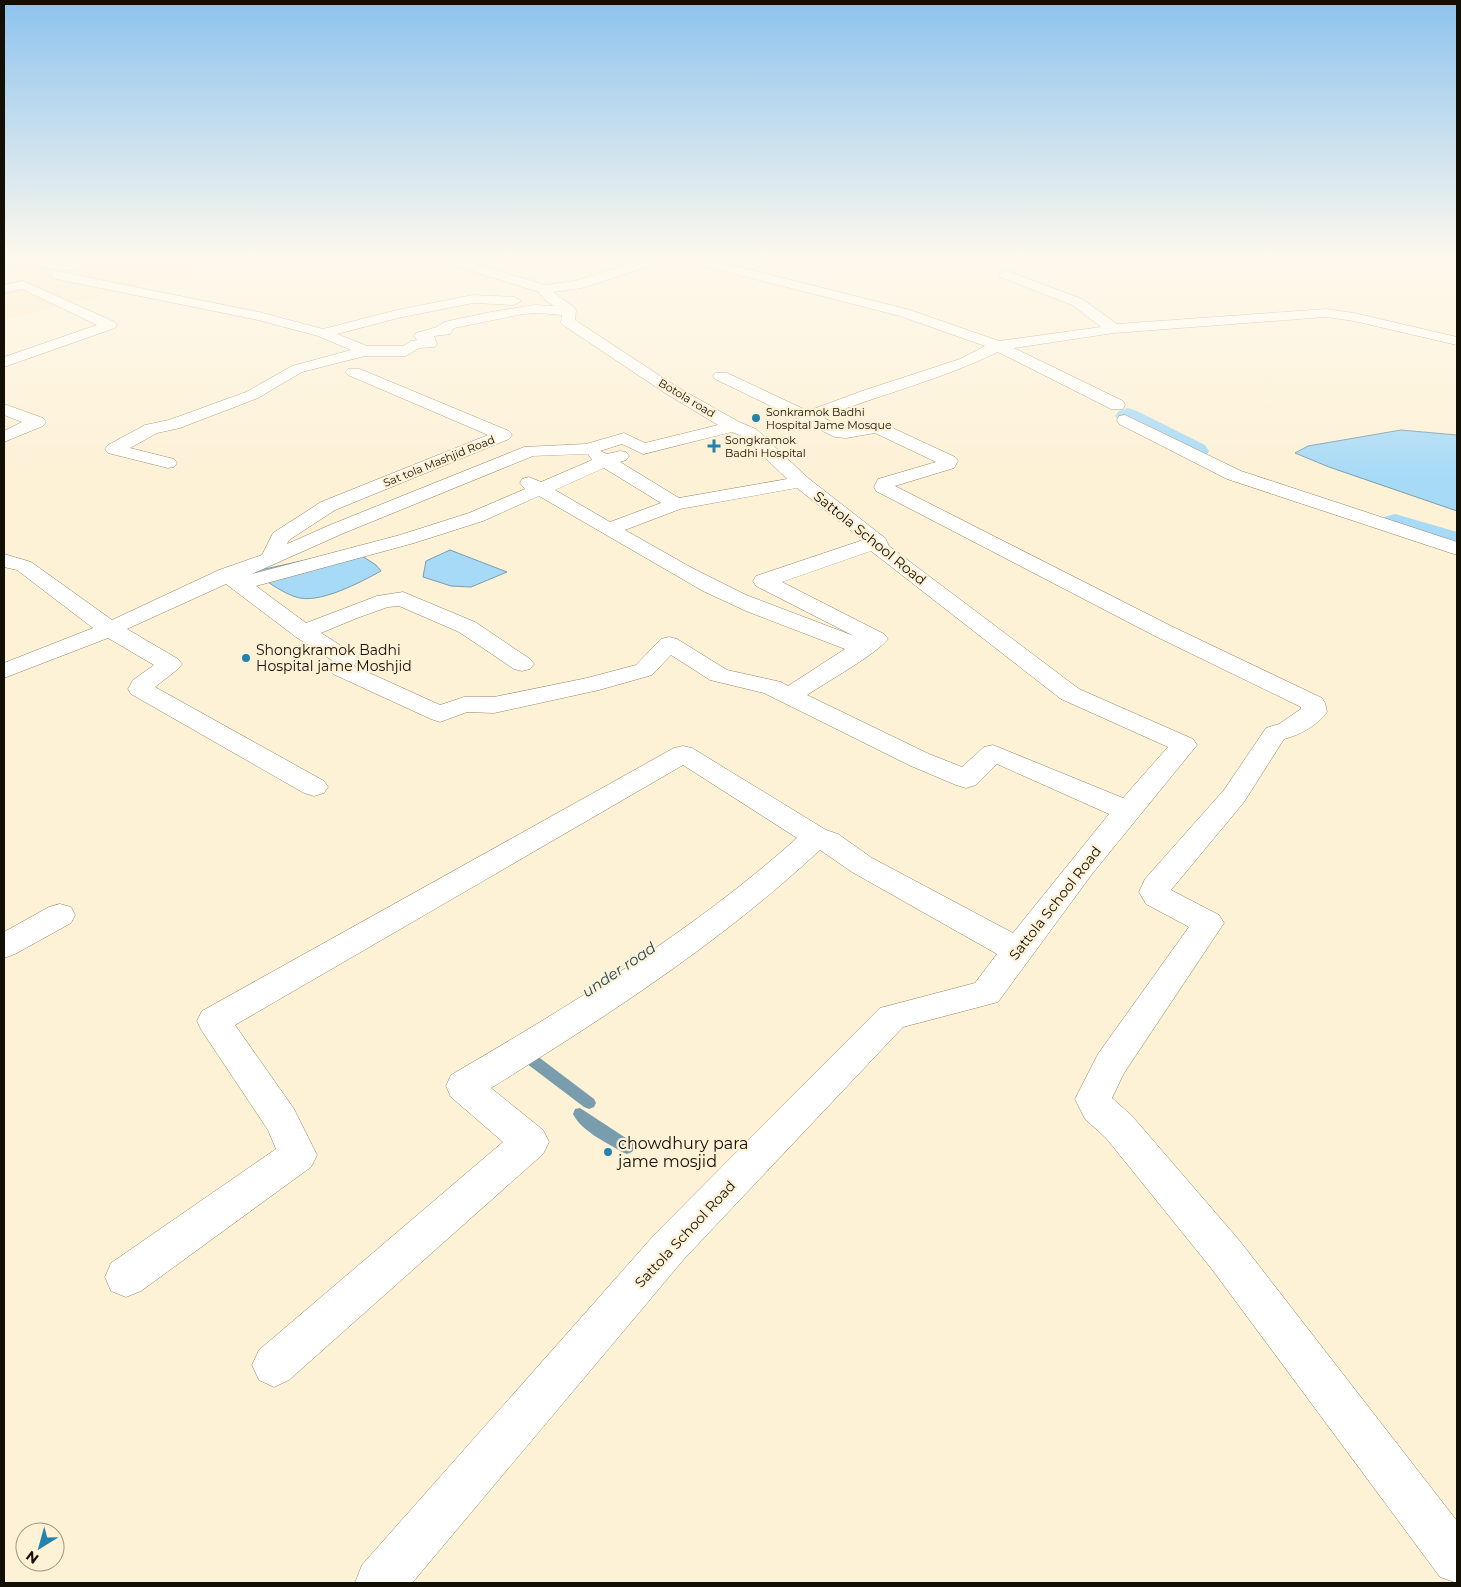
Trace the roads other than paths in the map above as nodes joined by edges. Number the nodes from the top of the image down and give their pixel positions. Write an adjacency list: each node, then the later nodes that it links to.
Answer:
1 (93, 331): 13 (street)
2 (316, 331): 9 (street)
3 (331, 331): 9 (street)
4 (444, 331): 12 (street)
5 (582, 331): 18 (street, Botola road)
6 (954, 331): 11 (street)
7 (1100, 331): 11 (street)
8 (1414, 331): 10 (street)
9 (323, 333): 12 (street)
10 (1457, 341)
11 (998, 346): 17 (street); 28 (street)
12 (365, 351): 21 (street)
13 (4, 362)
14 (354, 372): 30 (street, Sat tola Mashjid Road)
15 (721, 376): 17 (street)
16 (4, 408): 19 (street)
17 (808, 417): 46 (street)
18 (733, 426): 20 (street); 23 (street, Sattola School Road)
19 (4, 436)
20 (596, 455): 22 (street); 24 (street); 25 (street)
21 (168, 463)
22 (497, 465): 24 (street); 30 (street)
23 (801, 482): 25 (street); 27 (street, Sattola School Road)
24 (540, 489): 26 (street); 31 (street)
25 (676, 504): 26 (street)
26 (609, 529): 34 (street)
27 (878, 542): 34 (street); 39 (street, Sattola School Road)
28 (1457, 548)
29 (4, 560): 32 (street)
30 (270, 560): 31 (street)
31 (233, 580): 32 (street); 33 (street)
32 (110, 629): 36 (street); 38 (street)
33 (304, 632): 35 (street); 37 (street)
34 (863, 648): 37 (street)
35 (522, 664)
36 (4, 671)
37 (789, 696): 39 (street)
38 (314, 787)
39 (1127, 811): 43 (street, Sattola School Road)
40 (816, 837): 43 (street); 44 (street); 45 (street)
41 (60, 915): 42 (street)
42 (4, 946)
43 (1017, 950): 47 (street, Sattola School Road)
44 (126, 1277)
45 (274, 1365)
46 (1457, 1560)
47 (380, 1583)

